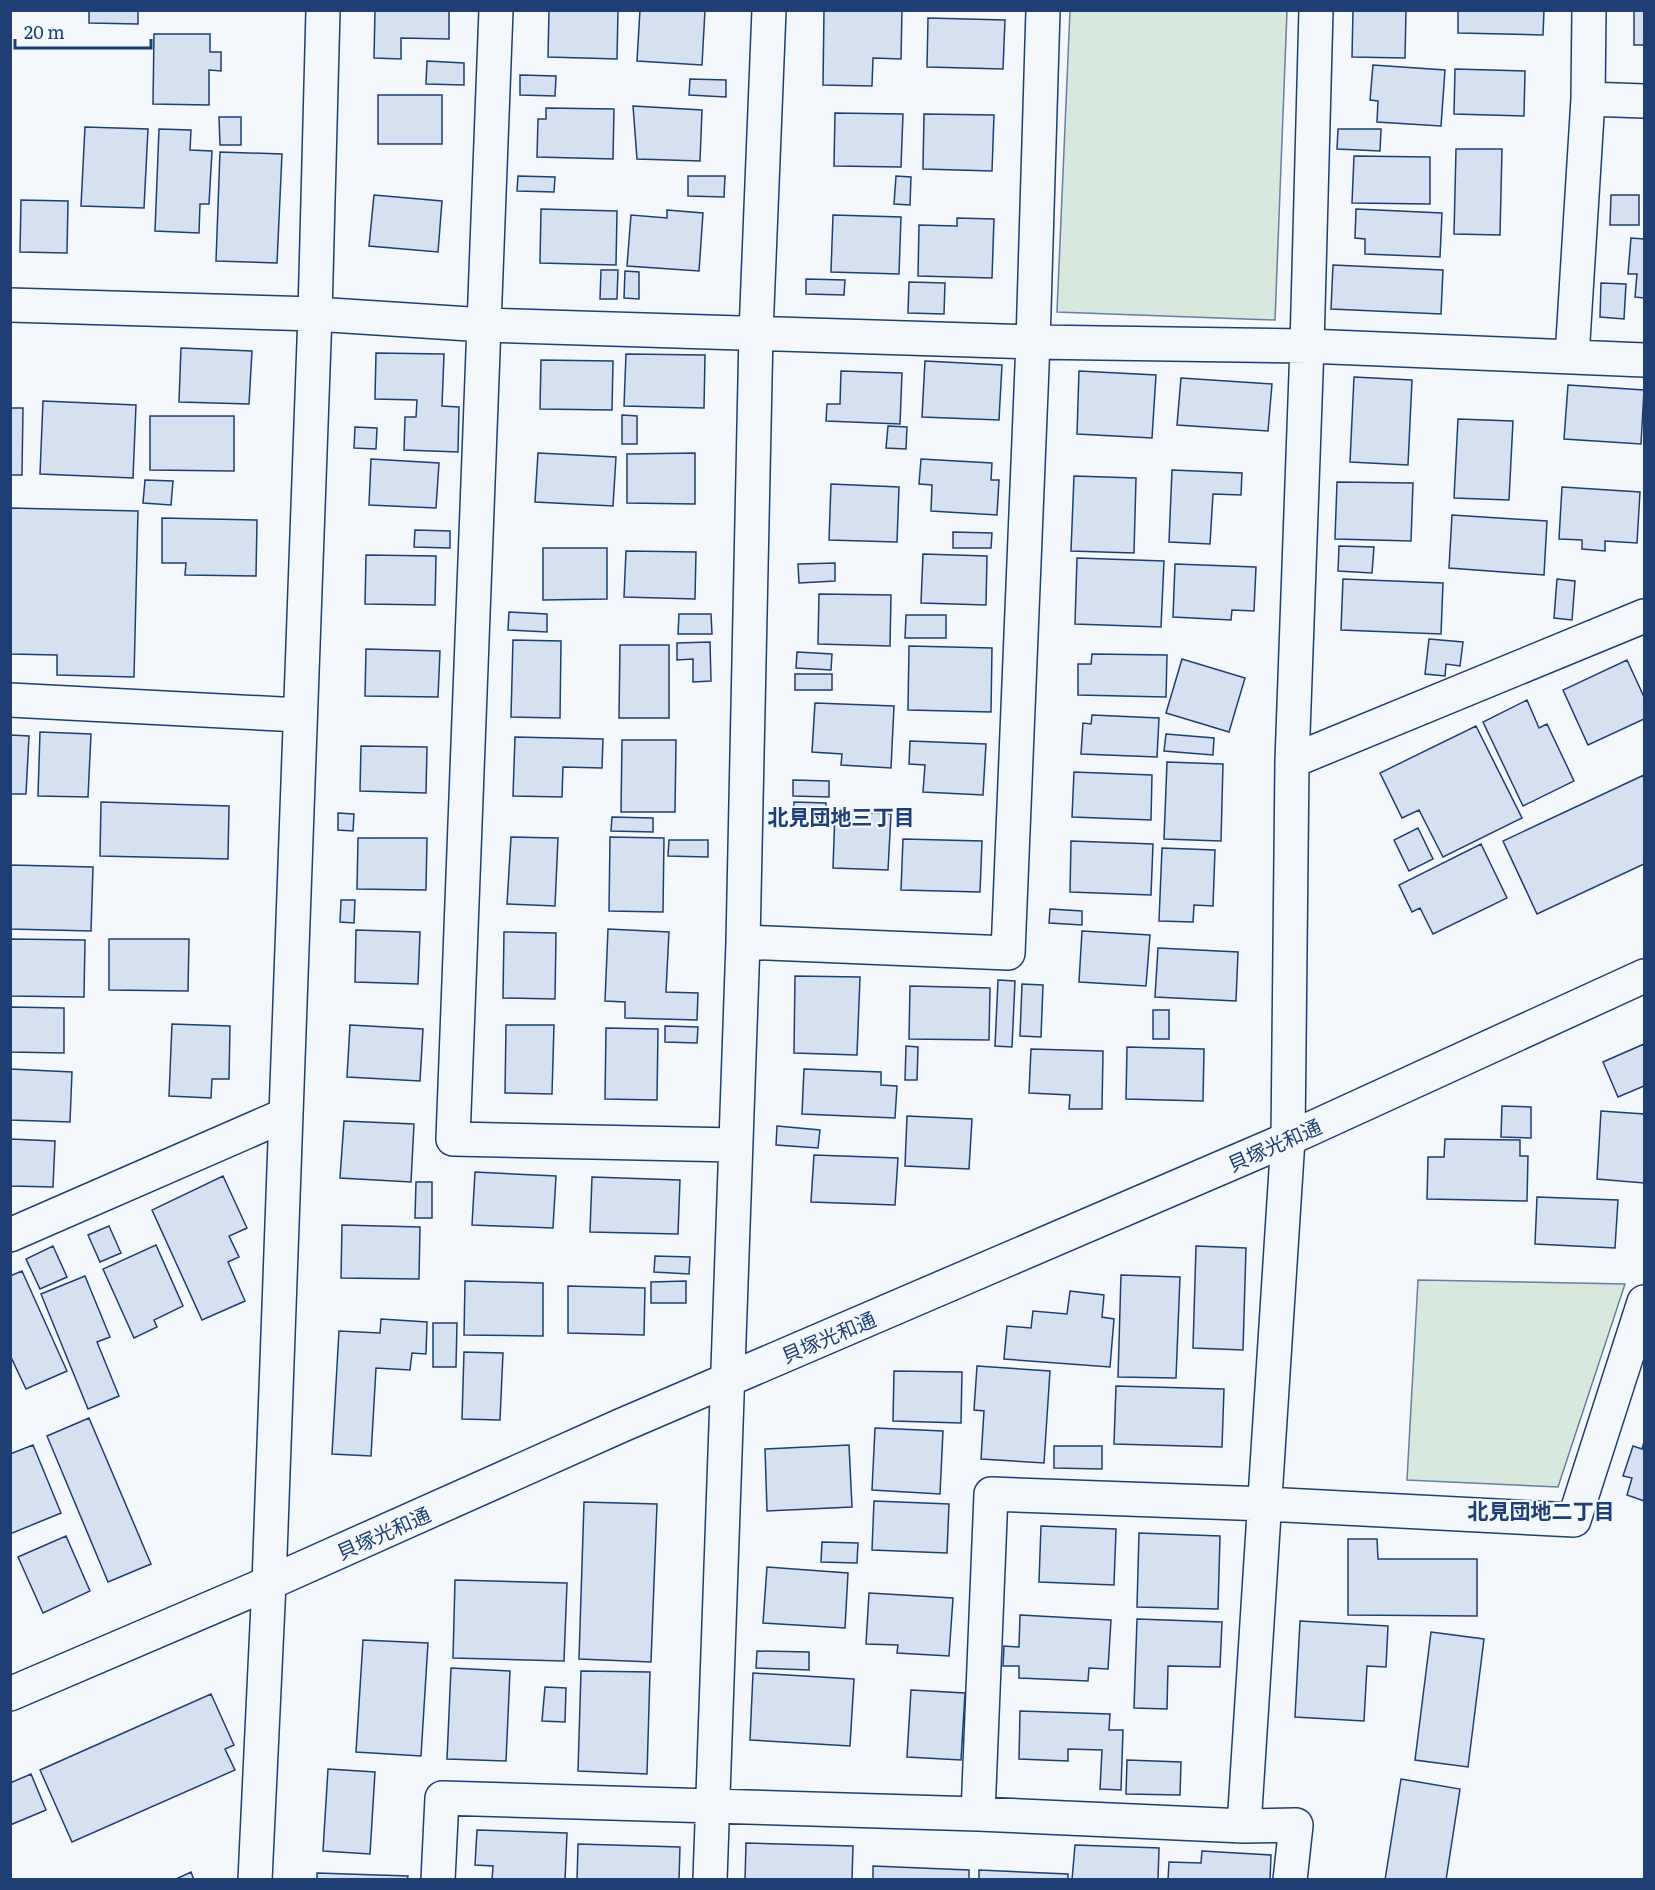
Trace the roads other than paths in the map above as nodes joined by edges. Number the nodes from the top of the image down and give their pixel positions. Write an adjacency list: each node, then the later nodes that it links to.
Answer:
1 (323, 10): 10 (street)
2 (496, 10): 11 (street)
3 (770, 10): 12 (street)
4 (1043, 10): 13 (street)
5 (1316, 10): 14 (street)
6 (1590, 10): 7 (street)
7 (1588, 99): 8 (street); 15 (street)
8 (1644, 101)
9 (10, 305): 10 (street)
10 (315, 314): 11 (street); 19 (street)
11 (485, 325): 12 (street); 25 (street)
12 (756, 333): 13 (street); 21 (street)
13 (1033, 342): 14 (street); 21 (street)
14 (1307, 346): 15 (street); 20 (street)
15 (1572, 357): 16 (street)
16 (1644, 360)
17 (1644, 616): 20 (street)
18 (10, 700): 19 (street)
19 (300, 715): 23 (street)
20 (1292, 761): 24 (street)
21 (743, 942): 25 (street)
22 (1644, 976): 24 (street, 貝塚光和通)
23 (285, 1115): 26 (street); 30 (street)
24 (1287, 1139): 28 (street, 貝塚光和通); 29 (street)
25 (735, 1144): 28 (street)
26 (10, 1235)
27 (1644, 1302): 29 (street)
28 (728, 1379): 30 (street, 貝塚光和通); 32 (street)
29 (1266, 1504): 33 (street); 34 (street)
30 (269, 1583): 31 (street, 貝塚光和通); 35 (street)
31 (10, 1694)
32 (713, 1808): 33 (street); 36 (street); 37 (street)
33 (978, 1814): 34 (street)
34 (1244, 1826): 38 (street)
35 (255, 1880)
36 (438, 1880)
37 (710, 1880)
38 (1290, 1880)

